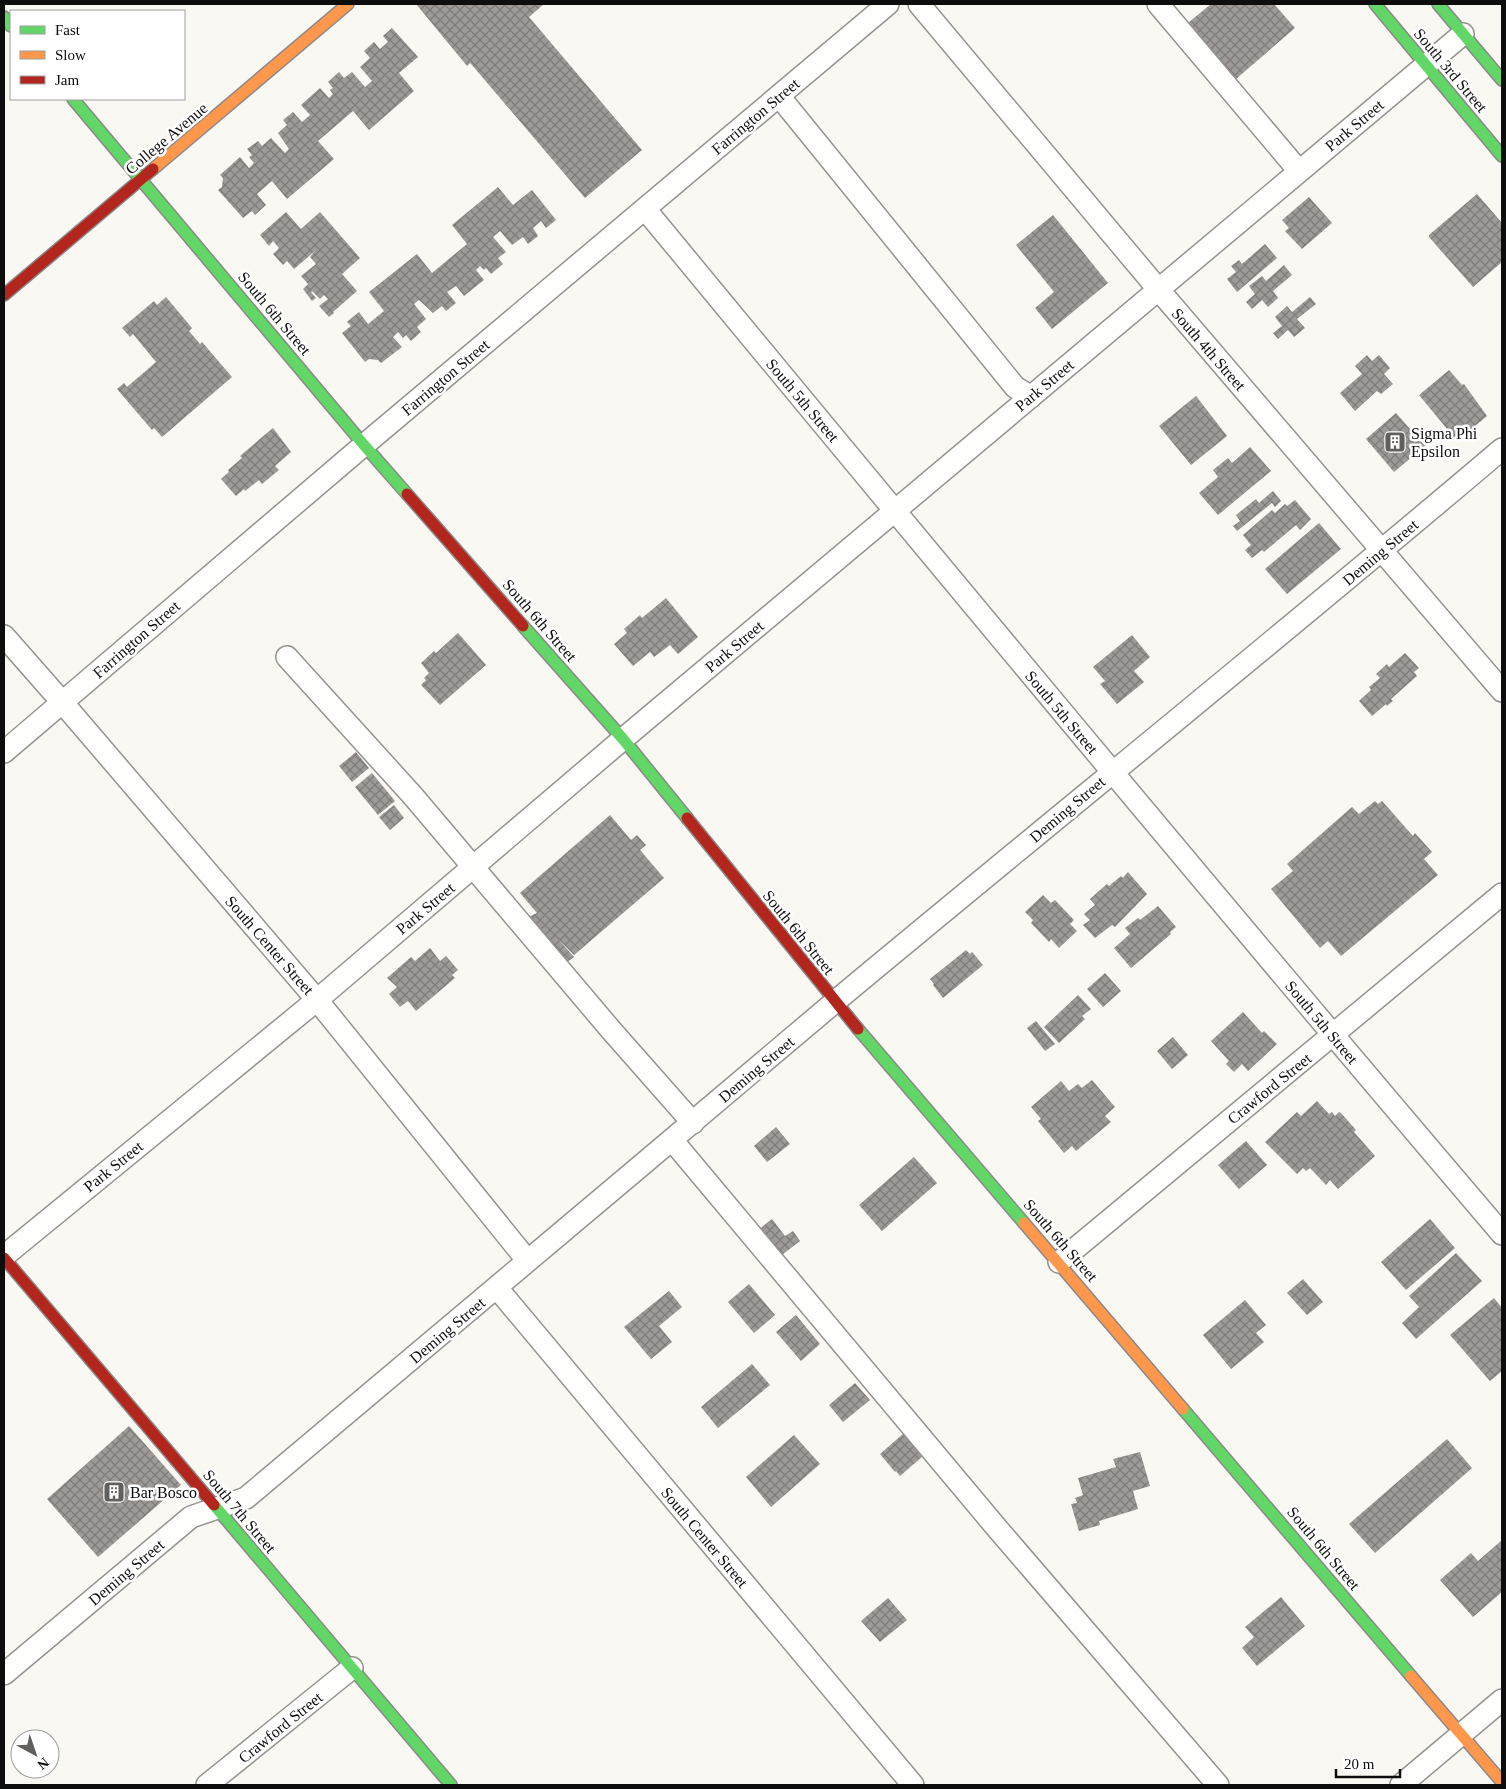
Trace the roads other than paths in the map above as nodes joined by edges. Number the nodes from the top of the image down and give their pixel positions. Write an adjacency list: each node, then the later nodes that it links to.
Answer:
1 (348, 4): 14 (main road, College Avenue)
2 (888, 4): 10 (street, Farrington Street)
3 (919, 4): 16 (street, South 4th Street)
4 (1158, 4): 13 (street)
5 (1376, 4): 8 (main road, South 3rd Street)
6 (1438, 4): 7 (main road, South 3rd Street)
7 (1463, 34): 8 (street, Park Street); 9 (main road, South 3rd Street)
8 (1426, 65): 12 (main road, South 3rd Street); 13 (street, Park Street)
9 (1502, 80)
10 (779, 96): 15 (street, Farrington Street); 18 (street)
11 (74, 100): 14 (main road, South 6th Street)
12 (1502, 156)
13 (1299, 171): 16 (street, Park Street)
14 (142, 179): 17 (main road, College Avenue); 19 (main road, South 6th Street)
15 (645, 209): 19 (street, Farrington Street); 21 (street, South 5th Street)
16 (1158, 289): 18 (street, Park Street); 22 (street, South 4th Street)
17 (4, 295)
18 (1031, 397): 21 (street, Park Street)
19 (364, 444): 26 (street, Farrington Street); 27 (main road, South 6th Street)
20 (1502, 449): 22 (street, Deming Street)
21 (895, 511): 27 (street, Park Street); 29 (street, South 5th Street)
22 (1382, 550): 25 (street, South 4th Street); 29 (street, Deming Street)
23 (4, 636): 26 (street, South Center Street)
24 (287, 657): 30 (street)
25 (1502, 691)
26 (62, 702): 28 (street, Farrington Street); 32 (street, South Center Street)
27 (623, 739): 30 (street, Park Street); 33 (main road, South 6th Street)
28 (4, 752)
29 (1112, 772): 33 (street, Deming Street); 34 (street, South 5th Street)
30 (472, 868): 32 (street, Park Street); 35 (street)
31 (1502, 894): 34 (street, Crawford Street)
32 (317, 1000): 38 (street, Park Street); 39 (street, South Center Street)
33 (835, 1002): 35 (street, Deming Street); 40 (main road, South 6th Street)
34 (1333, 1036): 37 (street, South 5th Street); 40 (street, Crawford Street)
35 (692, 1123): 36 (street, Deming Street)
36 (672, 1140): 39 (street, Deming Street); 51 (street)
37 (1502, 1234)
38 (4, 1257): 42 (main road, South 7th Street)
39 (527, 1260): 41 (street, Deming Street)
40 (1059, 1262): 46 (main road, South 6th Street)
41 (497, 1288): 42 (street, Deming Street); 50 (street, South Center Street)
42 (217, 1509): 43 (main road, South 7th Street); 44 (street, Deming Street)
43 (352, 1668): 48 (street, Crawford Street); 49 (main road, South 7th Street)
44 (4, 1674)
45 (1502, 1700): 46 (street)
46 (1461, 1735): 47 (main road, South 6th Street); 52 (street)
47 (1502, 1782)
48 (208, 1785)
49 (451, 1785)
50 (913, 1785)
51 (1218, 1785)
52 (1401, 1785)

